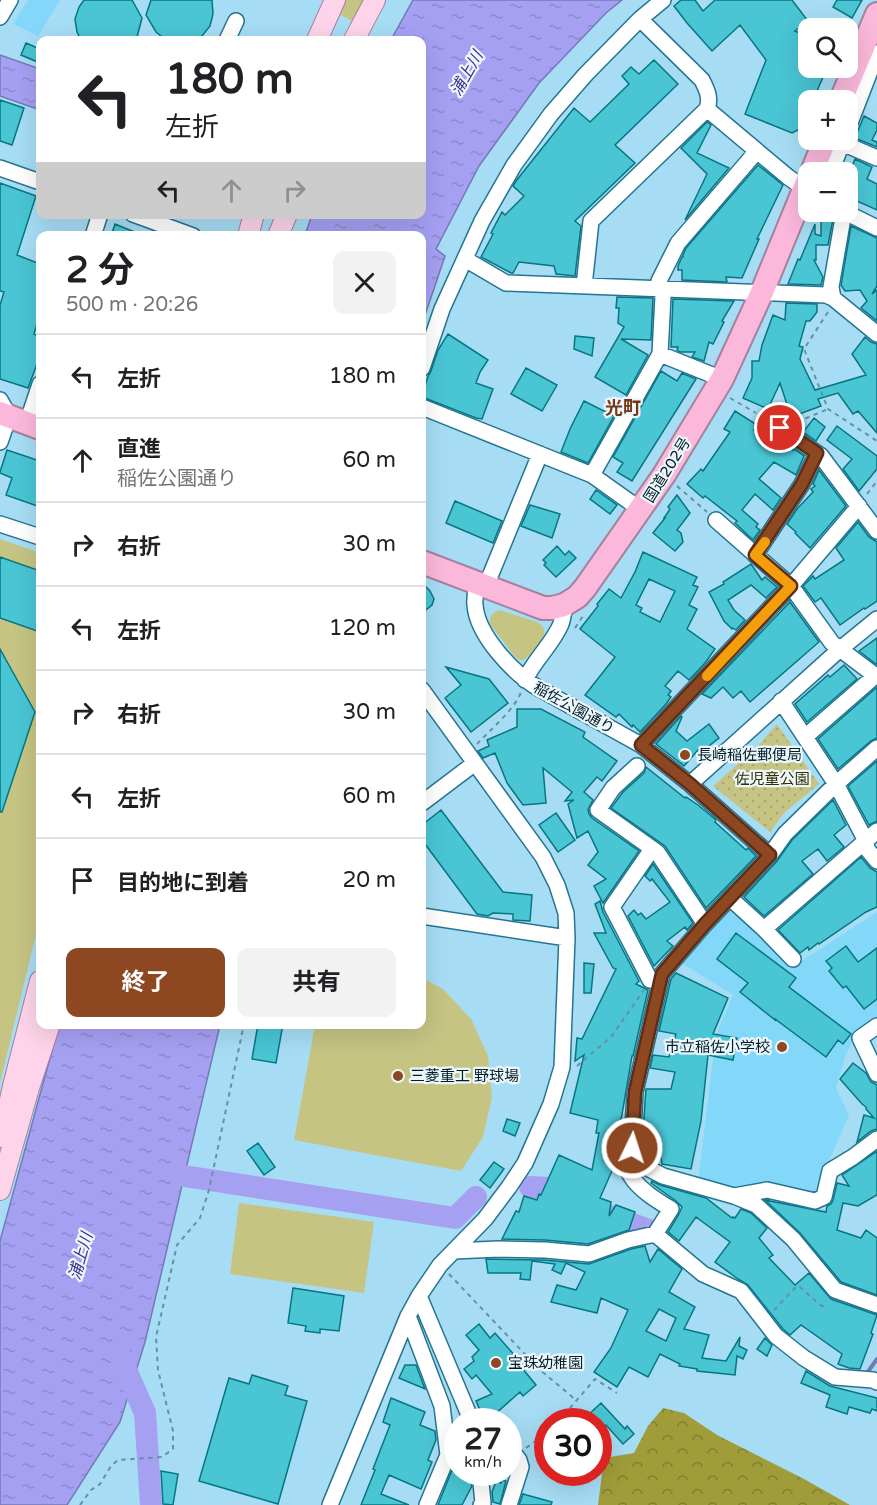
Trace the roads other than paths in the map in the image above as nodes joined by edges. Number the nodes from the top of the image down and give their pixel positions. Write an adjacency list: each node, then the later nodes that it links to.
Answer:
1 (10, 0): 6 (street)
2 (335, 0): 10 (main road)
3 (375, 0): 11 (main road)
4 (663, 0): 7 (street)
5 (877, 14): 13 (highway)
6 (0, 17)
7 (640, 19): 15 (street); 28 (street)
8 (236, 21): 9 (street)
9 (229, 36)
10 (319, 36)
11 (356, 36)
12 (877, 52): 14 (street)
13 (845, 90)
14 (858, 102)
15 (707, 109): 16 (street); 29 (street)
16 (757, 150): 20 (street); 30 (street)
17 (858, 150): 18 (street)
18 (877, 158)
19 (0, 168): 21 (street)
20 (798, 180)
21 (36, 181)
22 (798, 207): 31 (highway, 国道202号)
23 (148, 219): 27 (street)
24 (858, 219): 26 (street)
25 (842, 222): 32 (street)
26 (877, 228)
27 (180, 231)
28 (465, 260): 29 (street); 35 (street)
29 (584, 286): 30 (street)
30 (661, 289): 31 (street); 34 (street)
31 (762, 292): 32 (street); 36 (highway, 国道202号)
32 (833, 298): 33 (street)
33 (877, 334)
34 (660, 354): 36 (street); 44 (street)
35 (426, 356)
36 (725, 388): 46 (highway, 国道202号)
37 (36, 389): 39 (street)
38 (426, 409): 43 (street)
39 (13, 417): 41 (street)
40 (767, 419): 42 (street)
41 (0, 442)
42 (817, 453): 45 (street); 51 (street)
43 (540, 454): 44 (street); 53 (street, 稲佐公園通り)
44 (592, 475): 46 (street)
45 (859, 506): 49 (street); 54 (street)
46 (641, 510): 55 (highway, 国道202号)
47 (716, 520): 51 (street)
48 (0, 524): 50 (street)
49 (877, 531)
50 (36, 536)
51 (755, 555): 54 (street)
52 (426, 563): 53 (highway)
53 (482, 584): 55 (highway); 59 (street, 稲佐公園通り)
54 (791, 586): 57 (street); 63 (street)
55 (564, 605): 59 (street)
56 (877, 620): 57 (street)
57 (839, 650): 58 (street); 61 (street)
58 (876, 676): 62 (street)
59 (525, 680): 63 (street, 稲佐公園通り)
60 (426, 695): 65 (street)
61 (781, 701): 62 (street); 67 (street)
62 (804, 737): 68 (street)
63 (641, 745): 67 (street, 稲佐公園通り)
64 (877, 748): 68 (street)
65 (472, 758): 69 (street); 78 (street)
66 (637, 766): 71 (street)
67 (690, 784): 72 (street, 稲佐公園通り)
68 (836, 784): 70 (street); 72 (street)
69 (426, 799)
70 (871, 836): 73 (street); 77 (street)
71 (652, 849): 76 (street); 80 (street)
72 (770, 855): 74 (street)
73 (877, 861)
74 (730, 898): 76 (street); 77 (street)
75 (426, 917): 78 (street)
76 (705, 924): 80 (street)
77 (764, 929): 79 (street)
78 (567, 938): 91 (street)
79 (793, 959)
80 (660, 981): 85 (street)
81 (36, 997): 87 (main road)
82 (877, 1026): 84 (street)
83 (48, 1029): 88 (main road)
84 (877, 1074)
85 (635, 1092): 89 (street); 90 (street)
86 (877, 1139): 89 (street)
87 (0, 1146)
88 (0, 1190)
89 (734, 1196): 93 (street)
90 (655, 1234): 91 (street); 95 (street)
91 (454, 1251): 92 (street)
92 (419, 1296): 94 (street); 96 (street)
93 (877, 1305)
94 (408, 1316): 97 (street); 102 (street)
95 (877, 1382)
96 (466, 1408)
97 (444, 1415)
98 (444, 1474): 103 (street)
99 (482, 1486): 101 (street)
100 (515, 1486): 104 (street)
101 (484, 1504)
102 (330, 1505)
103 (427, 1505)
104 (509, 1505)

